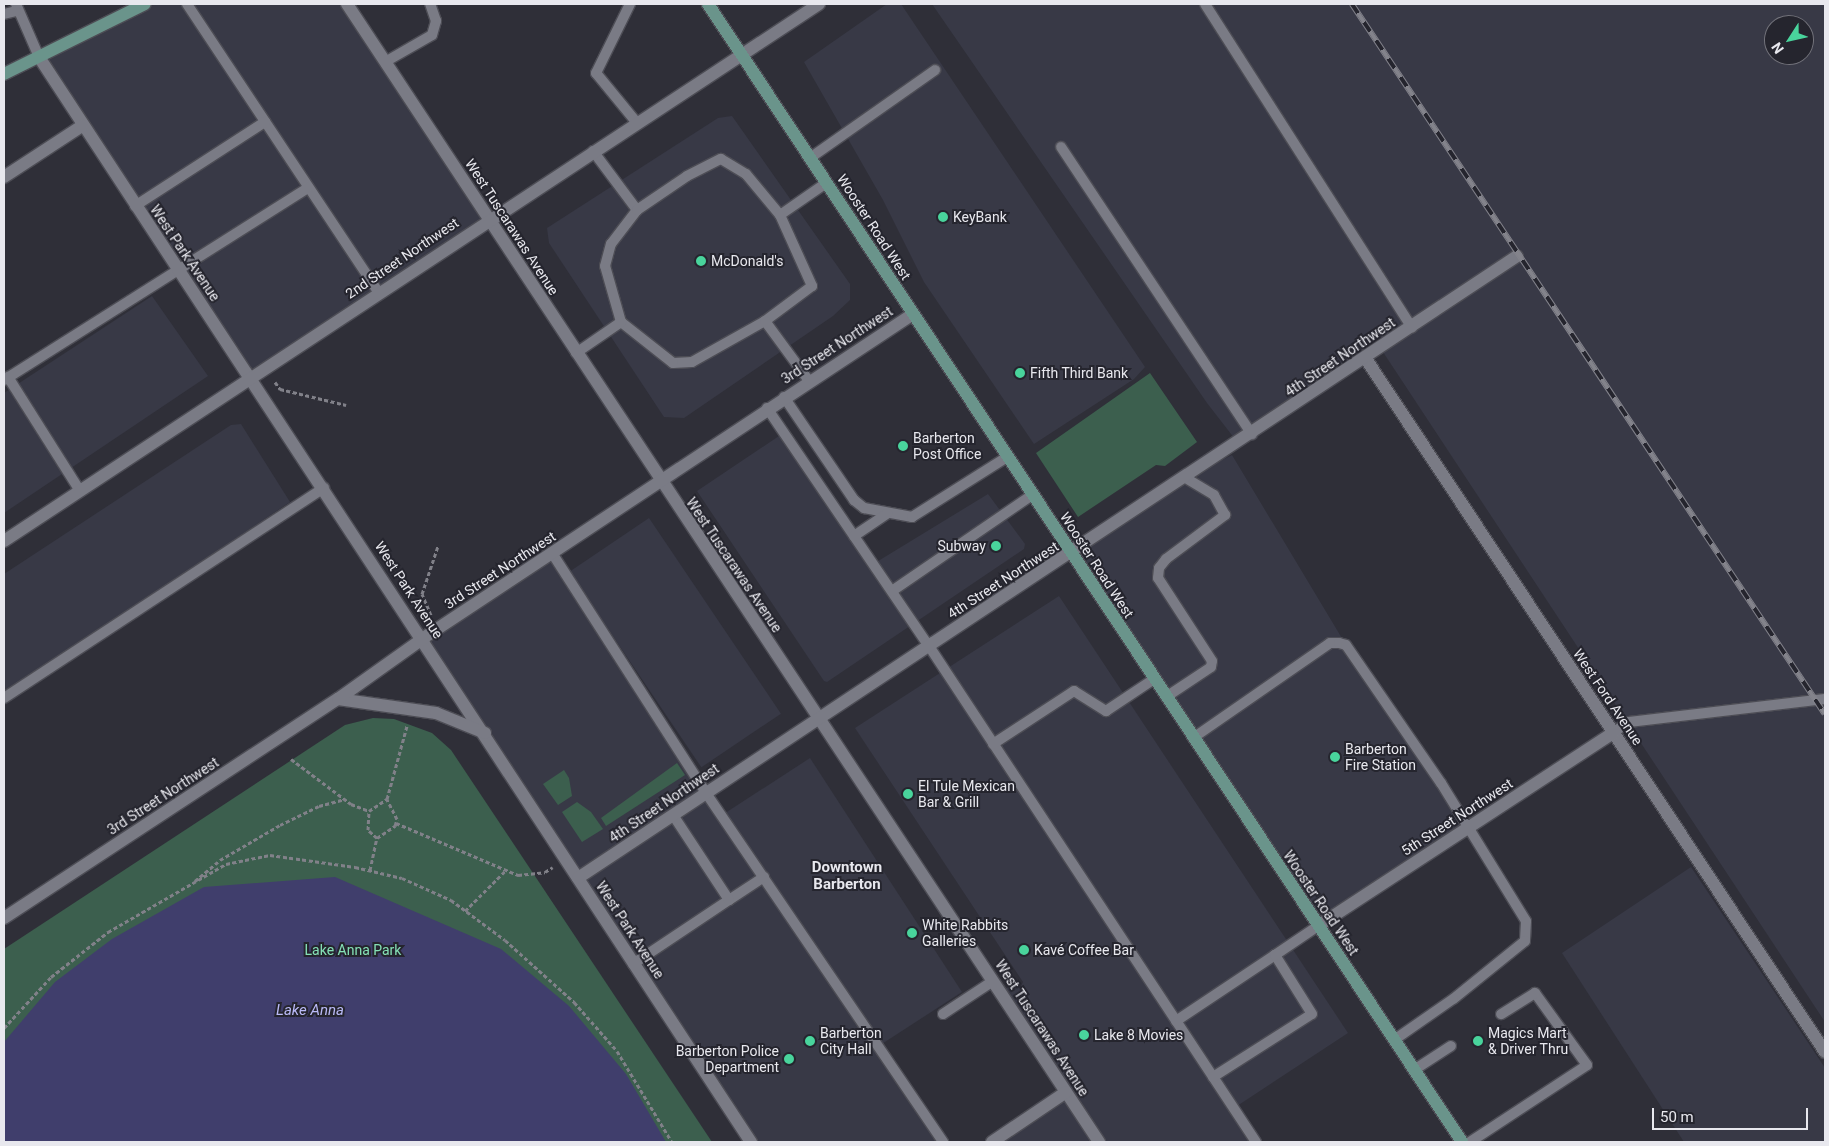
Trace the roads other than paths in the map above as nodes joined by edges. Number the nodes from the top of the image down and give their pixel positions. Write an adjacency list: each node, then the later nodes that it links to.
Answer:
1 (145, 4): 12 (main road)
2 (187, 4): 16 (lane)
3 (347, 4): 13 (street, West Tuscarawas Avenue)
4 (430, 4): 13 (lane)
5 (630, 4): 17 (lane)
6 (708, 4): 11 (main road, Wooster Road West)
7 (819, 4): 11 (street, 2nd Street Northwest)
8 (1205, 4): 35 (lane)
9 (16, 8): 10 (lane); 12 (lane)
10 (4, 14)
11 (742, 55): 17 (street, 2nd Street Northwest); 21 (main road, Wooster Road West)
12 (39, 57): 15 (main road); 18 (street, West Park Avenue)
13 (385, 62): 28 (street, West Tuscarawas Avenue)
14 (935, 70): 21 (lane)
15 (4, 74)
16 (265, 122): 24 (lane); 25 (lane)
17 (637, 123): 20 (street, 2nd Street Northwest)
18 (82, 126): 22 (street); 25 (street, West Park Avenue)
19 (1061, 147): 43 (lane)
20 (593, 151): 26 (lane); 28 (street, 2nd Street Northwest)
21 (810, 158): 23 (main road, Wooster Road West)
22 (4, 178)
23 (826, 183): 27 (lane); 32 (main road, Wooster Road West)
24 (308, 188): 30 (lane); 31 (lane)
25 (135, 206): 30 (street, West Park Avenue)
26 (637, 210): 27 (lane); 34 (lane)
27 (780, 215): 33 (lane)
28 (489, 219): 31 (street, 2nd Street Northwest); 36 (street, West Tuscarawas Avenue)
29 (1518, 256): 35 (street, 4th Street Northwest)
30 (179, 272): 38 (street, West Park Avenue); 39 (lane)
31 (378, 292): 38 (street, 2nd Street Northwest)
32 (912, 314): 40 (street, 3rd Street Northwest); 44 (main road, Wooster Road West)
33 (765, 321): 34 (lane); 40 (lane)
34 (621, 322): 36 (lane)
35 (1412, 328): 37 (street, 4th Street Northwest)
36 (576, 352): 46 (street, West Tuscarawas Avenue)
37 (1366, 359): 43 (street, 4th Street Northwest); 64 (street, West Ford Avenue)
38 (250, 377): 47 (street, West Park Avenue); 48 (street, 2nd Street Northwest)
39 (6, 378): 48 (lane)
40 (809, 381): 41 (street, 3rd Street Northwest)
41 (784, 396): 42 (street, 3rd Street Northwest); 50 (lane)
42 (767, 408): 46 (street, 3rd Street Northwest); 51 (lane)
43 (1252, 434): 45 (street, 4th Street Northwest)
44 (1007, 457): 49 (main road, Wooster Road West); 50 (lane)
45 (1186, 478): 54 (street, 4th Street Northwest); 59 (lane)
46 (660, 482): 53 (street, 3rd Street Northwest); 63 (street, West Tuscarawas Avenue)
47 (324, 488): 56 (street, West Park Avenue); 60 (lane)
48 (80, 491): 52 (street, 2nd Street Northwest)
49 (1032, 495): 54 (main road, Wooster Road West); 55 (lane)
50 (888, 514): 51 (lane)
51 (854, 536): 55 (lane)
52 (4, 541)
53 (552, 553): 56 (street, 3rd Street Northwest); 68 (lane)
54 (1071, 554): 57 (street, 4th Street Northwest); 58 (main road, Wooster Road West)
55 (892, 591): 57 (lane)
56 (423, 638): 61 (street, 3rd Street Northwest); 65 (street, West Park Avenue)
57 (929, 646): 63 (street, 4th Street Northwest); 67 (lane)
58 (1154, 680): 59 (main road, Wooster Road West); 67 (lane)
59 (1166, 697): 66 (main road, Wooster Road West)
60 (4, 698)
61 (338, 699): 65 (street); 74 (street, 3rd Street Northwest)
62 (1825, 699): 64 (lane)
63 (819, 717): 68 (street, 4th Street Northwest); 78 (street, West Tuscarawas Avenue)
64 (1614, 732): 70 (street, 5th Street Northwest); 84 (street, West Ford Avenue)
65 (484, 733): 72 (street, West Park Avenue)
66 (1193, 738): 70 (lane); 75 (main road, Wooster Road West)
67 (993, 744): 81 (lane)
68 (706, 792): 69 (street, 4th Street Northwest); 71 (lane)
69 (673, 815): 72 (street, 4th Street Northwest); 73 (lane)
70 (1468, 828): 75 (street, 5th Street Northwest); 82 (lane)
71 (764, 877): 73 (lane); 89 (lane)
72 (578, 878): 77 (street, West Park Avenue)
73 (729, 900): 77 (lane)
74 (4, 918)
75 (1318, 926): 76 (lane); 82 (main road, Wooster Road West)
76 (1274, 955): 81 (lane); 86 (lane)
77 (633, 964): 88 (street, West Park Avenue)
78 (993, 981): 79 (lane); 87 (street, West Tuscarawas Avenue)
79 (943, 1014)
80 (1501, 1014): 94 (lane)
81 (1176, 1021): 86 (lane)
82 (1394, 1040): 85 (main road, Wooster Road West)
83 (1452, 1046): 85 (lane)
84 (1825, 1052)
85 (1414, 1070): 93 (main road, Wooster Road West)
86 (1213, 1077): 92 (lane)
87 (1066, 1092): 90 (street); 91 (street, West Tuscarawas Avenue)
88 (751, 1142)
89 (943, 1142)
90 (992, 1142)
91 (1099, 1142)
92 (1256, 1142)
93 (1462, 1142)
94 (1470, 1142)

